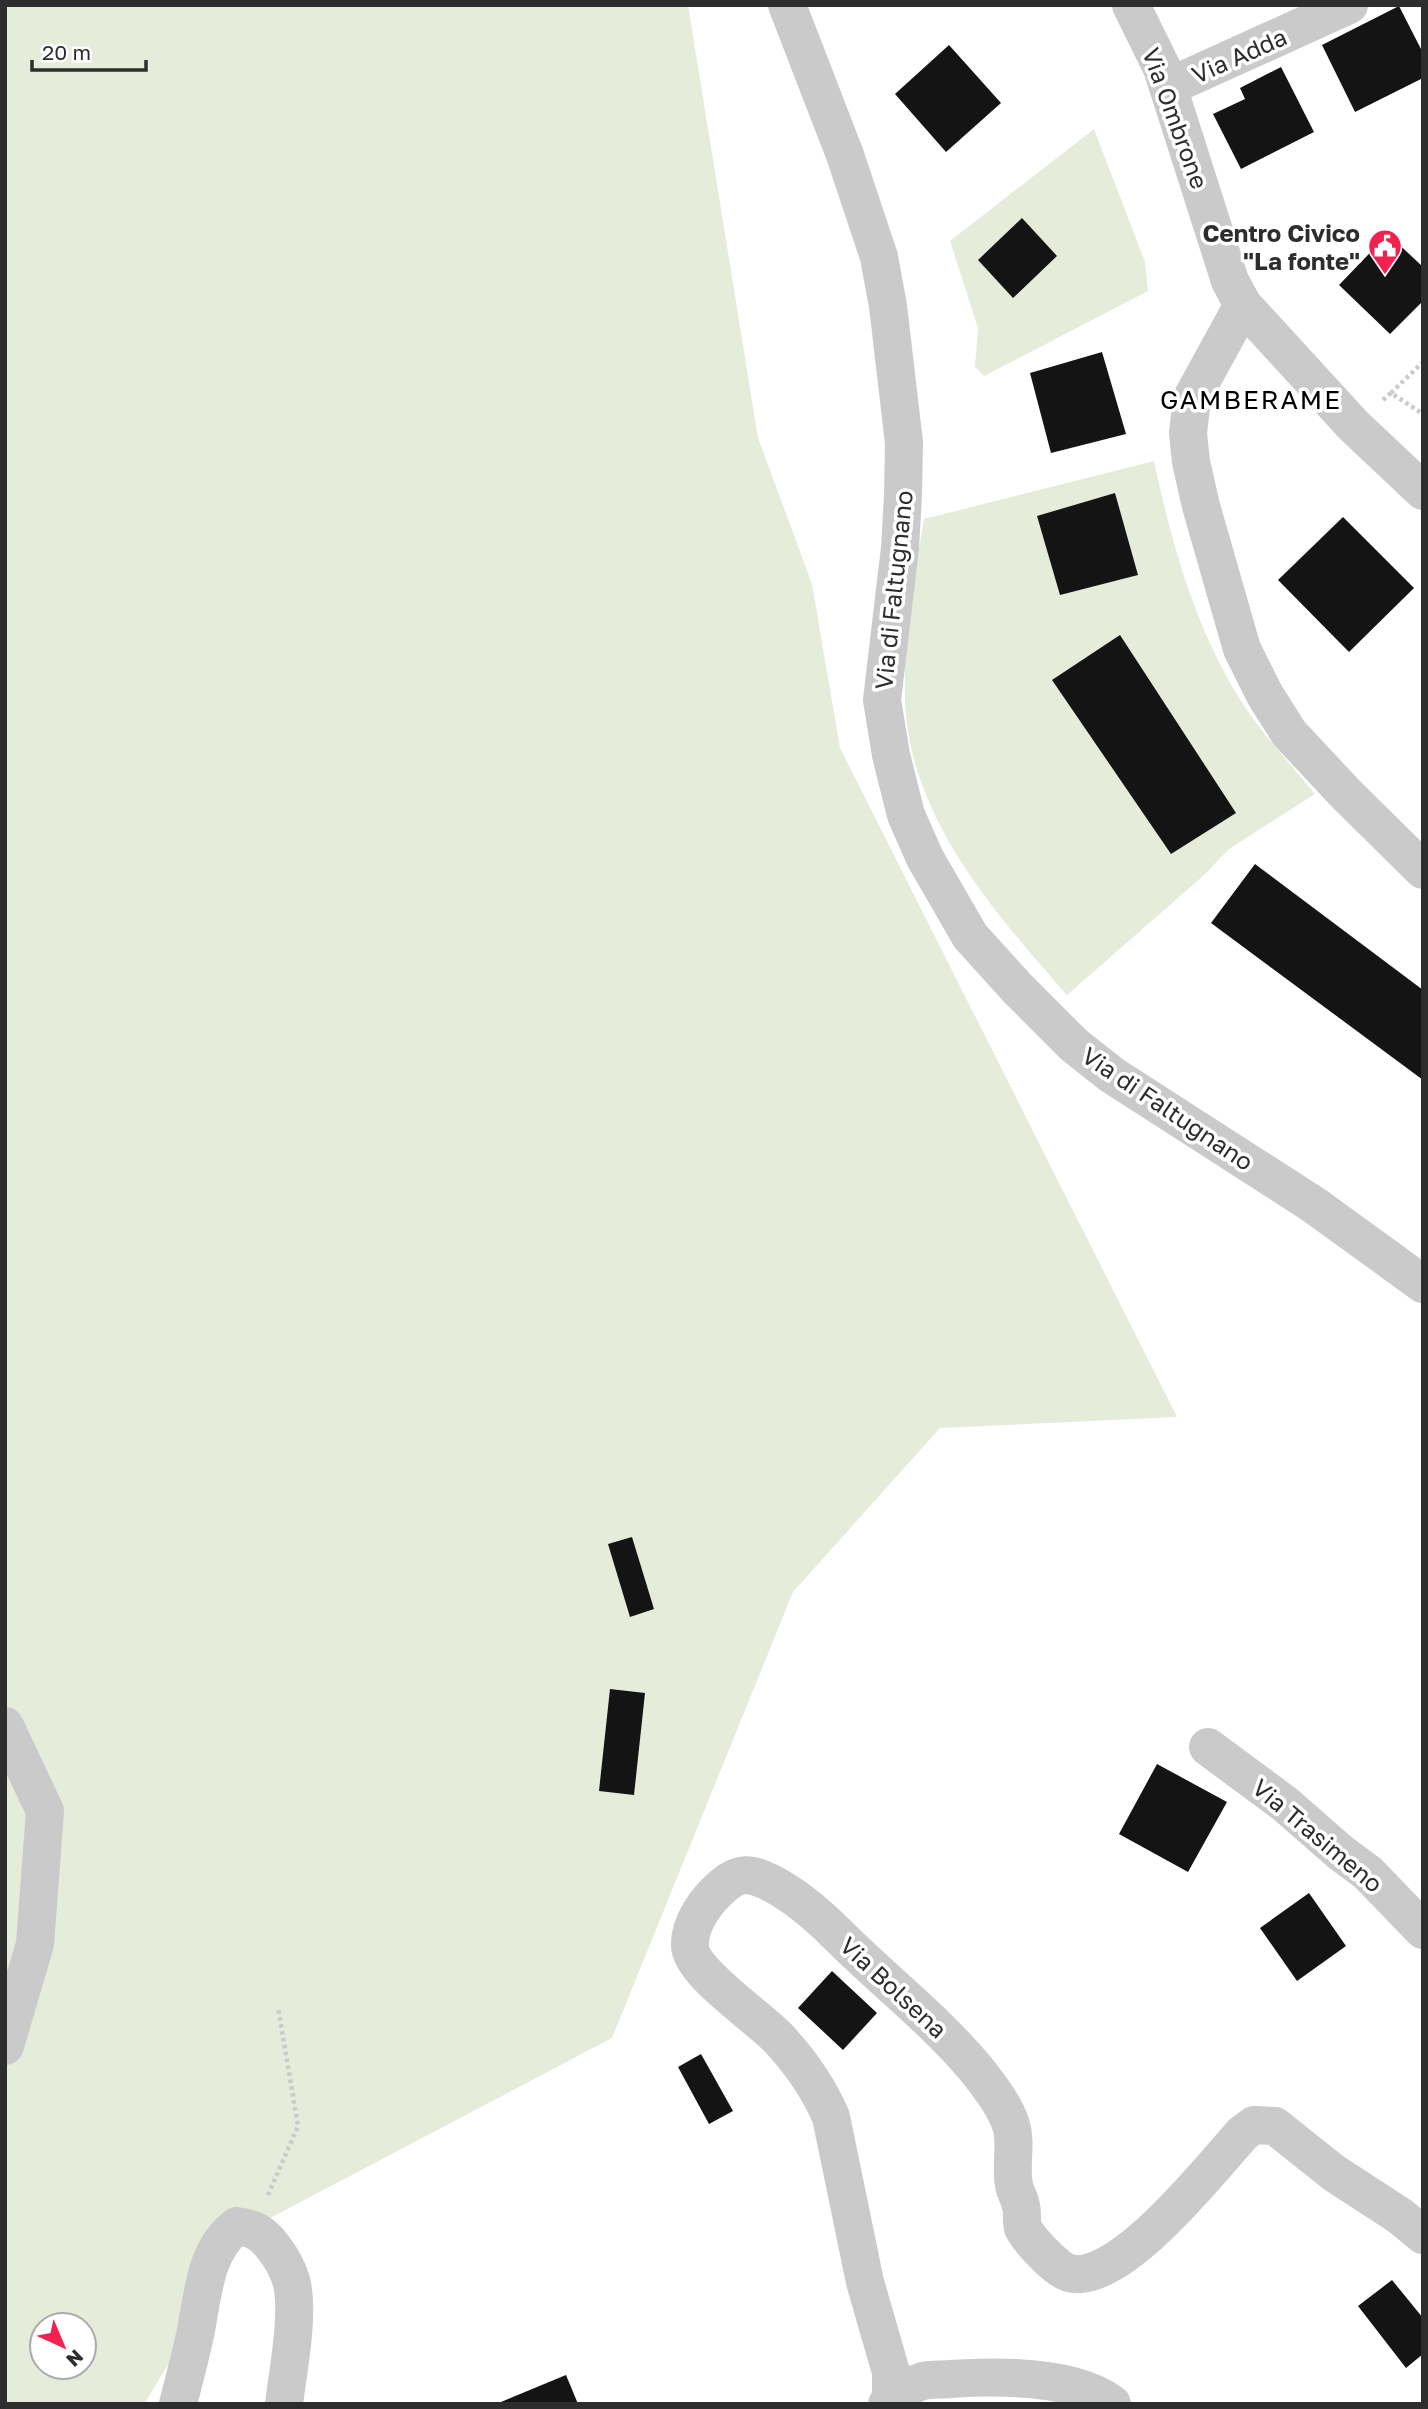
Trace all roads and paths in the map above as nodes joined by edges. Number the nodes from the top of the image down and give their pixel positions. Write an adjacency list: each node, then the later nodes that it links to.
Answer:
1 (787, 5): 10 (street, Via di Faltugnano)
2 (1131, 5): 4 (street, Via Ombrone)
3 (1349, 5): 4 (street, Via Adda)
4 (1168, 87): 5 (street, Via Ombrone)
5 (1243, 305): 8 (street, Via Ombrone); 9 (street)
6 (1423, 362): 7 (path)
7 (1391, 393)
8 (1423, 491)
9 (1423, 870)
10 (1423, 1284)
11 (5, 1726): 15 (street)
12 (1208, 1747): 13 (street, Via Trasimeno)
13 (1423, 1930)
14 (278, 2007): 16 (path)
15 (5, 2046)
16 (253, 2228): 19 (street); 20 (street)
17 (1423, 2235): 18 (street, Via Bolsena)
18 (889, 2402): 21 (street)
19 (178, 2404)
20 (284, 2404)
21 (1112, 2404)

